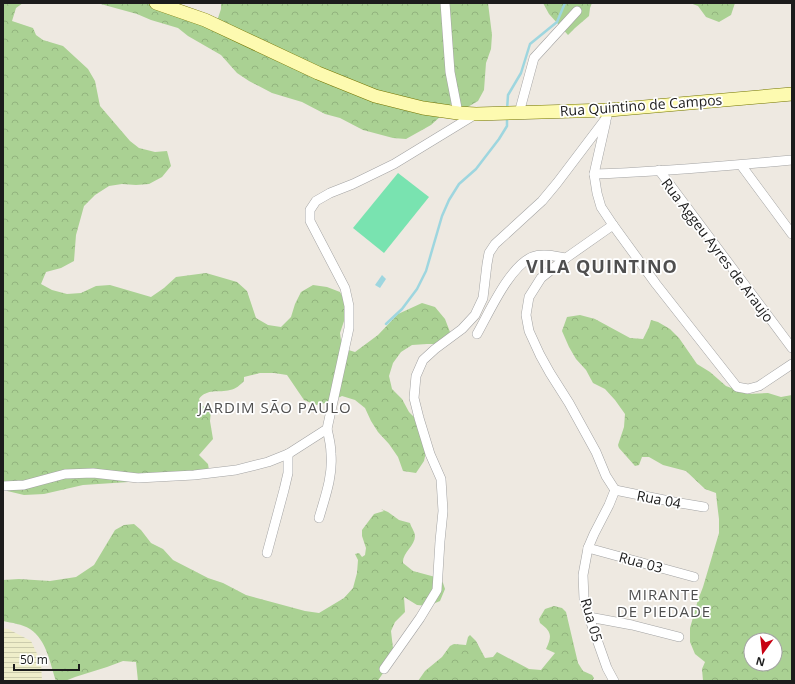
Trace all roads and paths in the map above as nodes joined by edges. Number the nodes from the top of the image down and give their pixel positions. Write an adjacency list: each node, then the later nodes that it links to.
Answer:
1 (156, 3): 5 (main road, Rua Quintino de Campos)
2 (445, 3): 5 (street)
3 (577, 11): 6 (street)
4 (792, 94): 8 (main road, Rua Quintino de Campos)
5 (458, 113): 7 (main road, Rua Quintino de Campos)
6 (517, 113): 7 (main road, Rua Quintino de Campos); 8 (main road, Rua Quintino de Campos)
7 (476, 114): 19 (street)
8 (608, 114): 12 (street); 30 (street)
9 (792, 160): 10 (street)
10 (741, 165): 11 (street); 14 (street)
11 (659, 170): 12 (street); 17 (street, Rua Aggeu Ayres de Araujo)
12 (594, 174): 13 (street)
13 (613, 224): 15 (street); 18 (street)
14 (792, 234)
15 (566, 258): 16 (street); 22 (street)
16 (477, 334)
17 (792, 348)
18 (792, 364)
19 (328, 429): 20 (street); 24 (street)
20 (288, 454): 21 (street); 26 (street)
21 (3, 486)
22 (615, 490): 23 (street, Rua 04); 25 (street, Rua 05)
23 (704, 507)
24 (319, 518)
25 (588, 548): 27 (street, Rua 03); 28 (street, Rua 05)
26 (267, 553)
27 (694, 576)
28 (588, 617): 29 (street); 31 (street, Rua 05)
29 (680, 637)
30 (384, 669)
31 (614, 681)

